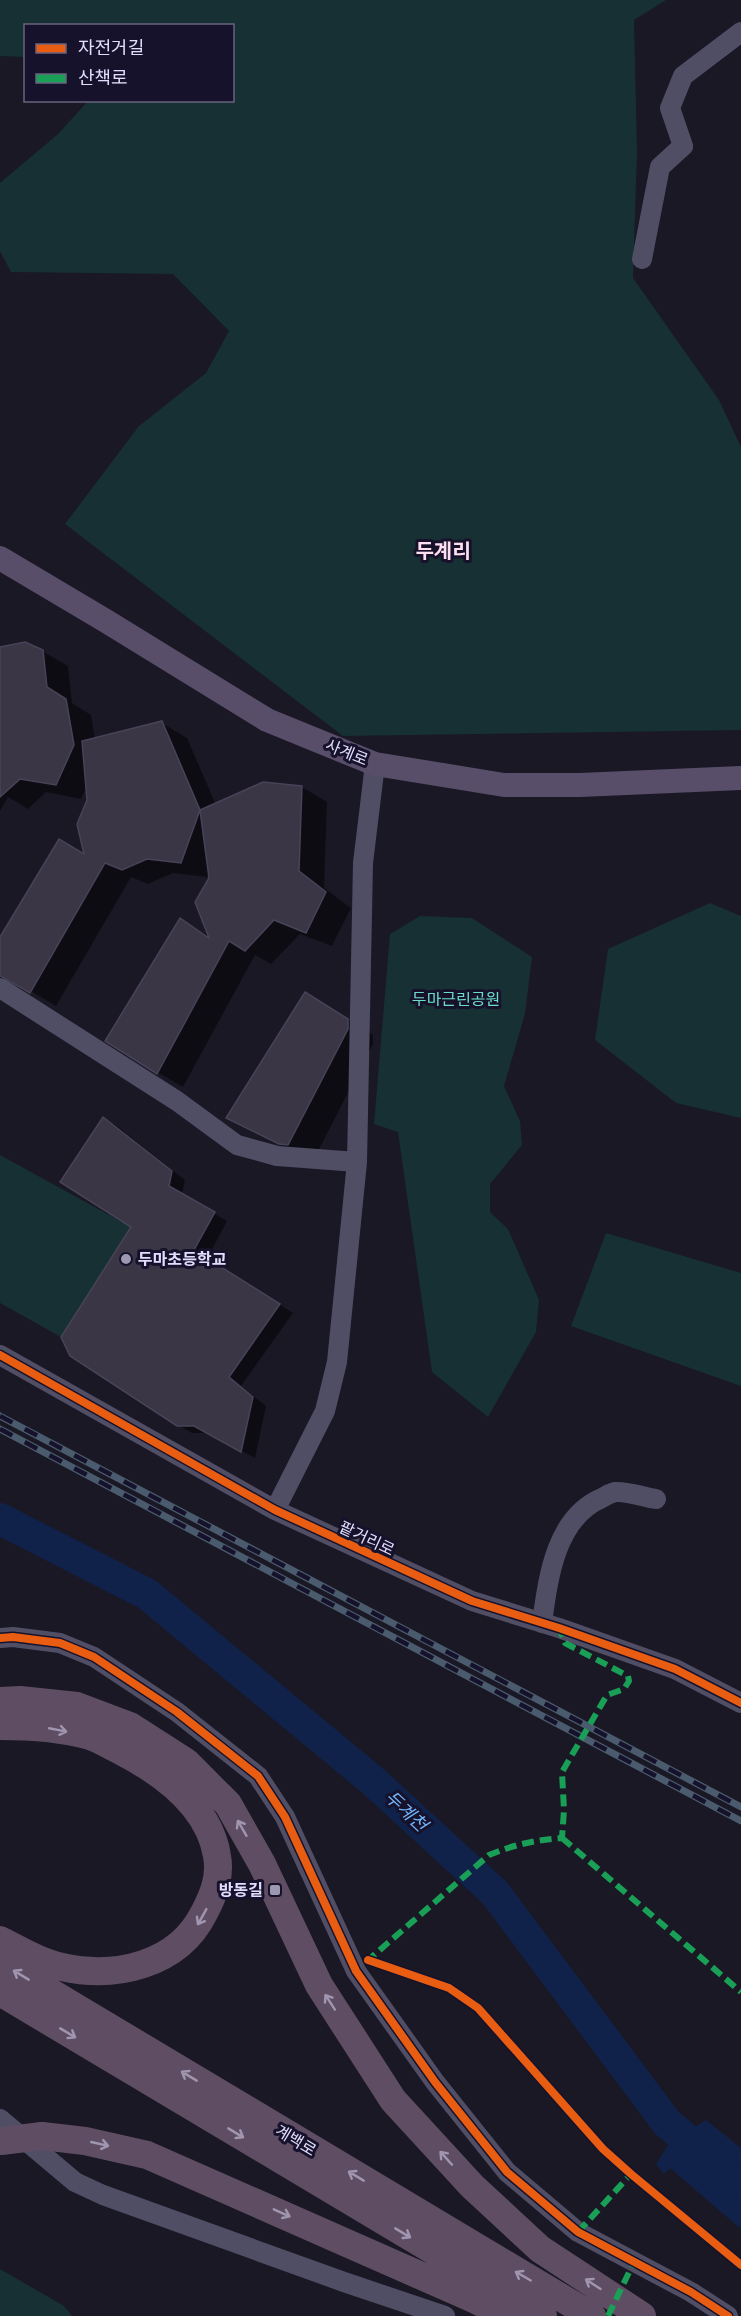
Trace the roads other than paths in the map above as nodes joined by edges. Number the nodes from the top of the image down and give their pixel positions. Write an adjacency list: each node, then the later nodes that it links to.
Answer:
1 (741, 32): 2 (street)
2 (642, 260)
3 (0, 558): 4 (main road, 사계로)
4 (375, 764): 5 (main road, 사계로); 7 (street)
5 (741, 778)
6 (0, 988): 7 (street)
7 (357, 1162): 10 (street)
8 (0, 1356): 10 (street, 팥거리로)
9 (656, 1499): 11 (street)
10 (275, 1510): 11 (street, 팥거리로)
11 (542, 1623): 14 (street, 팥거리로)
12 (0, 1638): 27 (street)
13 (0, 1701): 26 (highway, one-way to 13)
14 (741, 1703)
15 (0, 1726): 16 (highway, one-way to 16)
16 (0, 1940)
17 (0, 1962): 25 (highway, 계백로, one-way to 17)
18 (0, 1992): 24 (highway, 계백로, one-way to 24)
19 (0, 2119): 22 (street)
20 (0, 2142): 21 (highway, one-way to 21, bridge)
21 (472, 2308): 23 (highway)
22 (445, 2316)
23 (507, 2316)
24 (543, 2316)
25 (592, 2316)
26 (642, 2316)
27 (728, 2316)

